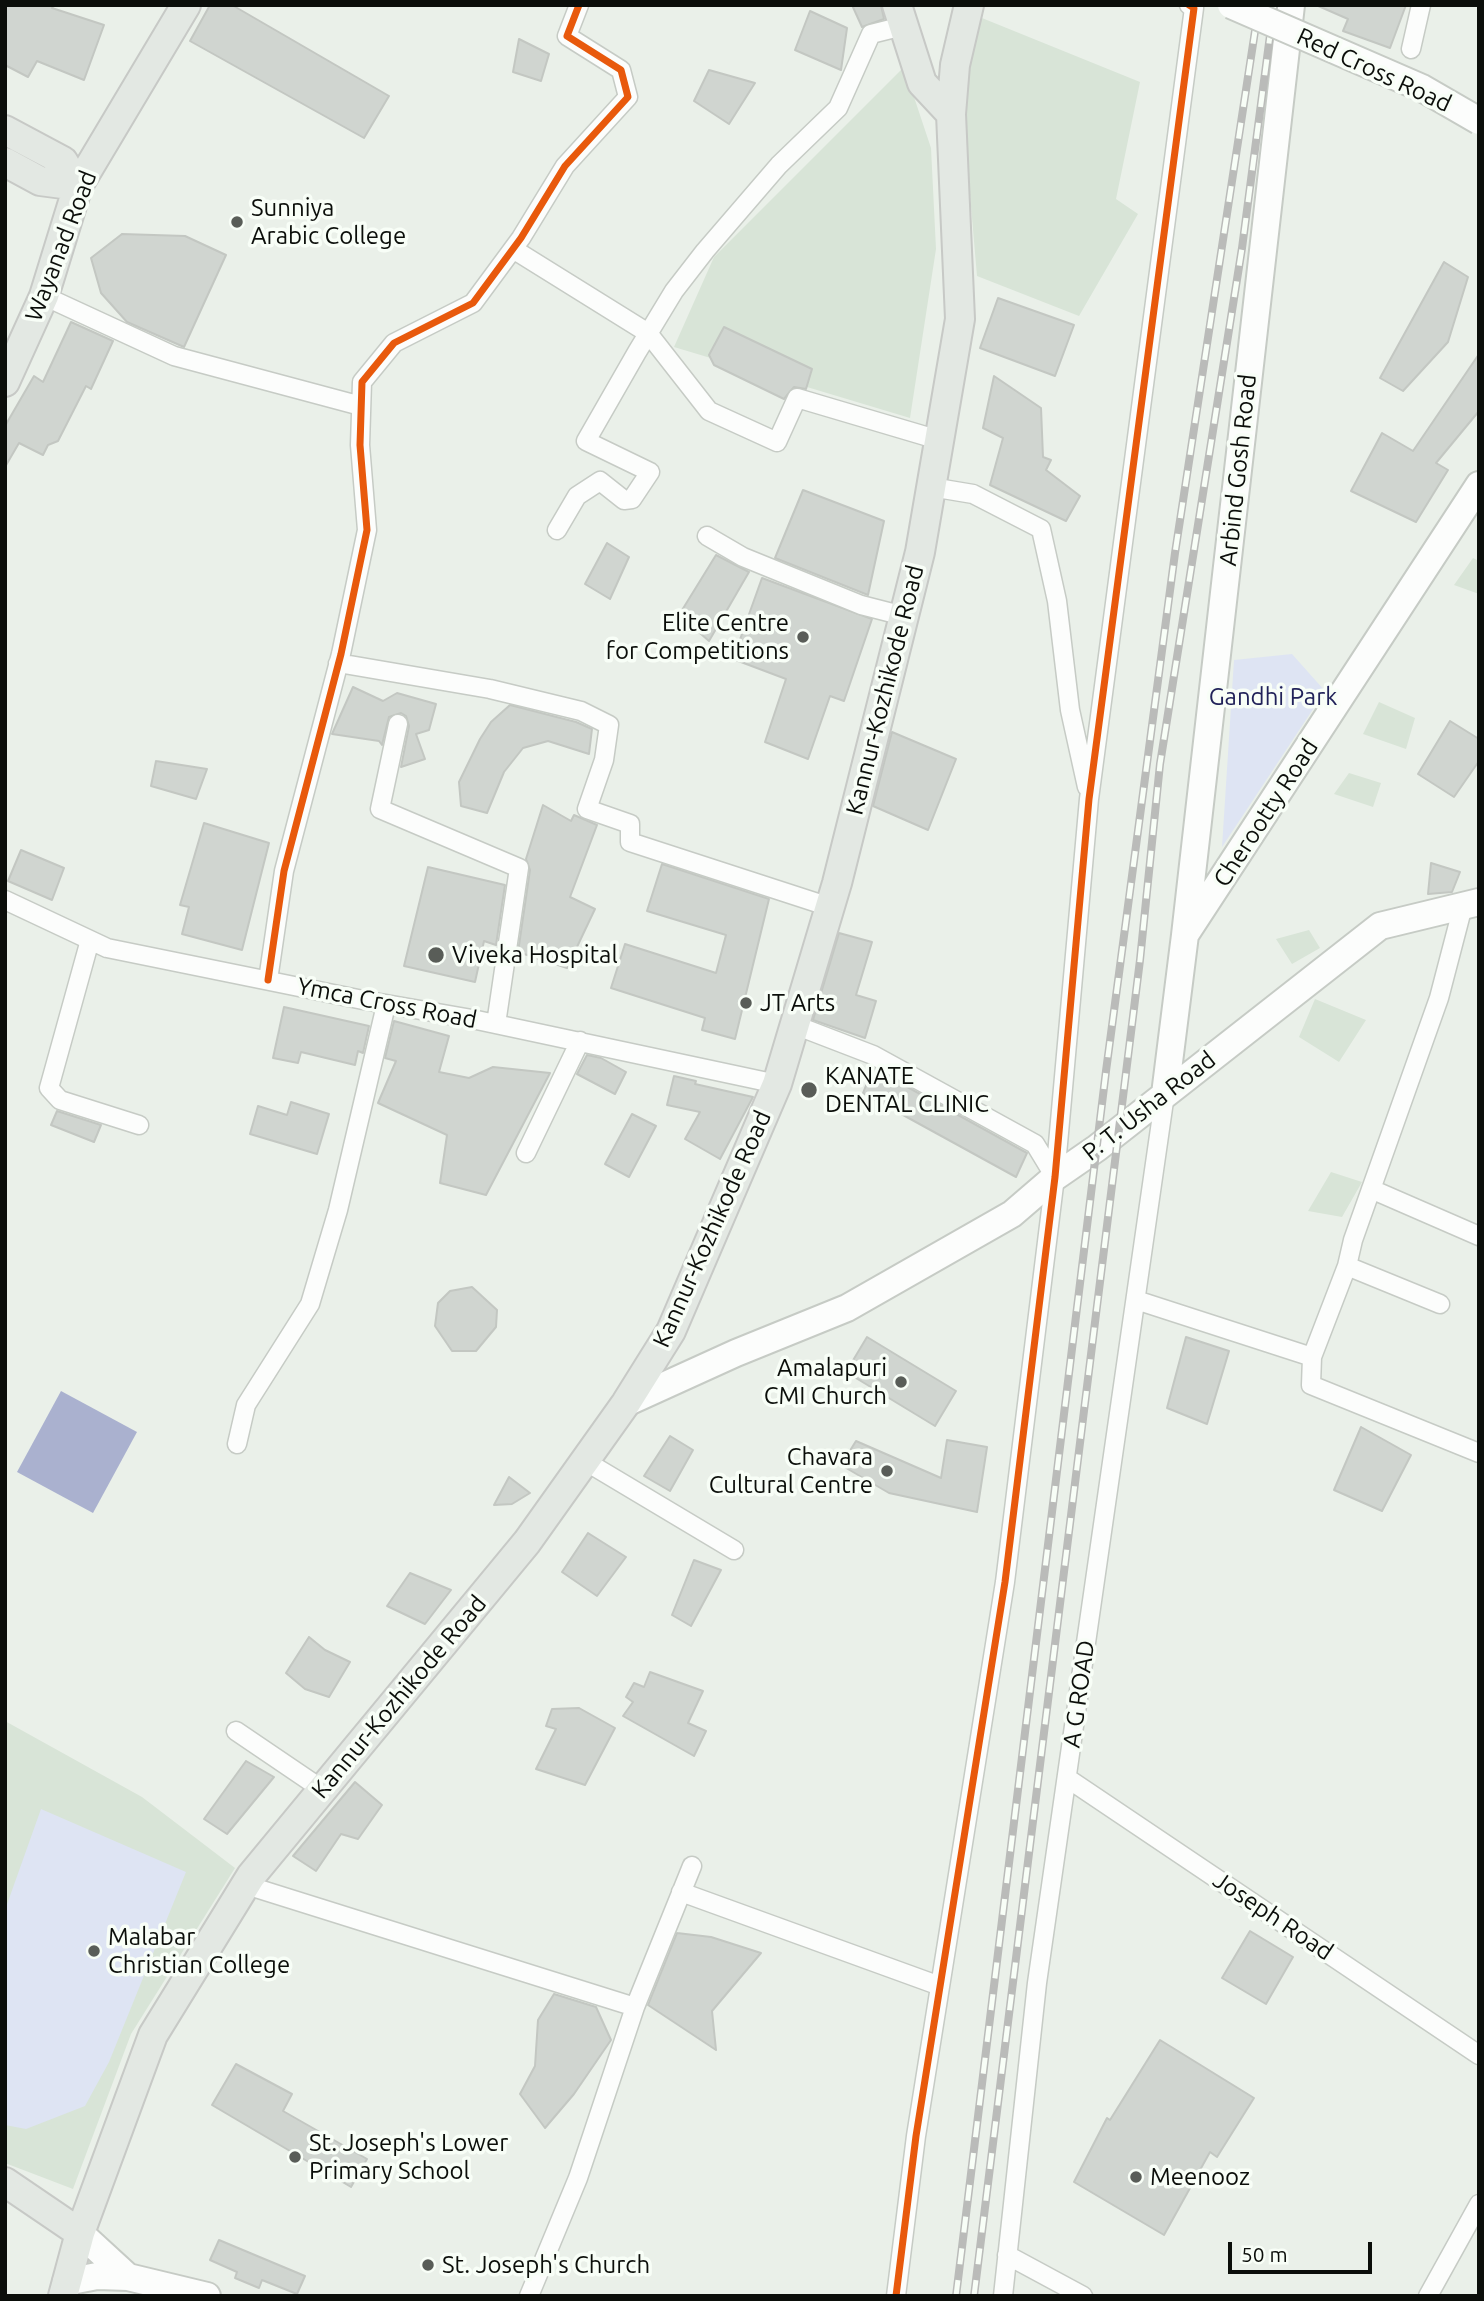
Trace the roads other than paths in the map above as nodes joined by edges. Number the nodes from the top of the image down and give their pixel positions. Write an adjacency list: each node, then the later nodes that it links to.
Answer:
1 (186, 5): 14 (main road, Wayanad Road)
2 (579, 5): 15 (street)
3 (969, 5): 10 (main road, Kannur-Kozhikode Road)
4 (1189, 5): 28 (street)
5 (1231, 5): 11 (street, Red Cross Road, bridge)
6 (1292, 5): 32 (street, Arbind Gosh Road)
7 (1421, 5): 9 (street)
8 (900, 15): 10 (main road); 17 (street)
9 (1411, 49)
10 (951, 114): 20 (main road, Kannur-Kozhikode Road)
11 (1479, 121)
12 (5, 130): 14 (main road)
13 (5, 162): 14 (main road)
14 (78, 186): 16 (main road, Wayanad Road)
15 (513, 249): 17 (street); 19 (street)
16 (44, 296): 18 (main road, Wayanad Road); 19 (street)
17 (648, 333): 20 (street); 23 (street)
18 (5, 382)
19 (361, 406): 26 (street)
20 (939, 440): 22 (main road, Kannur-Kozhikode Road)
21 (1479, 485): 32 (street, Cherootty Road)
22 (931, 487): 25 (main road, Kannur-Kozhikode Road); 28 (street)
23 (557, 530)
24 (707, 536): 25 (street)
25 (904, 616): 31 (main road, Kannur-Kozhikode Road)
26 (338, 663): 31 (street); 34 (street)
27 (398, 724): 36 (street)
28 (1089, 799): 43 (street)
29 (5, 900): 33 (street, Ymca Cross Road)
30 (1471, 904): 40 (street, P. T. Usha Road); 44 (street)
31 (830, 907): 37 (main road, Kannur-Kozhikode Road)
32 (1185, 935): 40 (street, Cherootty Road)
33 (90, 940): 34 (street, Ymca Cross Road); 41 (street)
34 (268, 980): 35 (street, Ymca Cross Road)
35 (386, 1004): 36 (street, Ymca Cross Road); 51 (street)
36 (496, 1024): 38 (street, Ymca Cross Road)
37 (794, 1025): 39 (main road, Kannur-Kozhikode Road); 43 (street)
38 (580, 1041): 39 (street, Ymca Cross Road); 42 (street)
39 (777, 1084): 50 (main road, Kannur-Kozhikode Road)
40 (1166, 1094): 43 (street, P. T. Usha Road); 47 (street, A G ROAD)
41 (139, 1125)
42 (526, 1153)
43 (1055, 1177): 50 (street, P. T. Usha Road); 61 (street)
44 (1371, 1189): 45 (street); 46 (street)
45 (1479, 1236)
46 (1347, 1266): 48 (street); 49 (street)
47 (1136, 1300): 49 (street); 56 (street, A G ROAD)
48 (1440, 1304)
49 (1312, 1357): 52 (street)
50 (626, 1403): 53 (main road, Kannur-Kozhikode Road)
51 (237, 1444)
52 (1479, 1452)
53 (584, 1461): 54 (street); 57 (main road, Kannur-Kozhikode Road)
54 (734, 1550)
55 (236, 1731): 57 (street)
56 (1067, 1778): 63 (street, Joseph Road); 67 (street, A G ROAD)
57 (323, 1790): 59 (main road, Kannur-Kozhikode Road)
58 (692, 1866): 60 (street)
59 (246, 1885): 62 (street); 66 (main road, Kannur-Kozhikode Road)
60 (681, 1892): 61 (street); 62 (street)
61 (940, 1986): 72 (street)
62 (635, 2007): 71 (street)
63 (1479, 2055)
64 (5, 2182): 66 (main road)
65 (1479, 2204): 75 (street)
66 (80, 2233): 68 (street); 69 (main road, Kannur-Kozhikode Road)
67 (1007, 2255): 73 (street, A G ROAD); 74 (street)
68 (128, 2277): 69 (street); 70 (street)
69 (65, 2289)
70 (207, 2296)
71 (529, 2296)
72 (896, 2296)
73 (1003, 2296)
74 (1083, 2296)
75 (1428, 2296)

